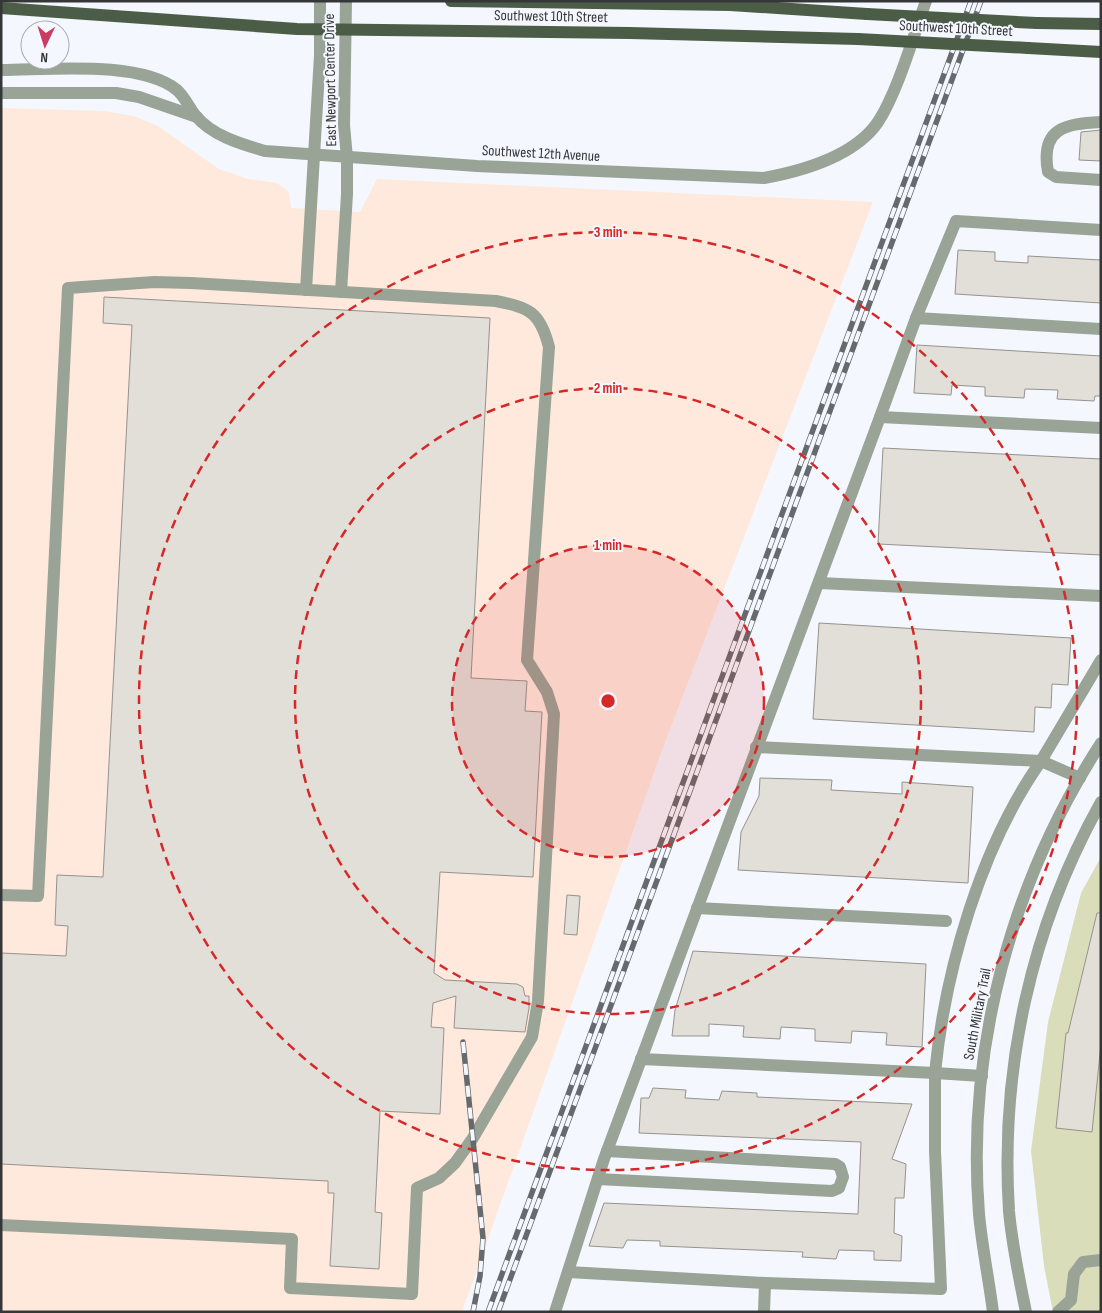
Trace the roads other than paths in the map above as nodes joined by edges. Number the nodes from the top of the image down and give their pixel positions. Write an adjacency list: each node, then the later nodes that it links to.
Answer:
1 (320, 1): 7 (street, East Newport Center Drive)
2 (346, 1): 8 (street, East Newport Center Drive)
3 (451, 1): 6 (main road, Southwest 10th Street, bridge)
4 (926, 1): 15 (street, Southwest 12th Avenue)
5 (1, 8): 7 (main road, Southwest 10th Street)
6 (1101, 24)
7 (320, 29): 8 (main road, Southwest 10th Street); 14 (street, East Newport Center Drive)
8 (345, 30): 9 (main road, Southwest 10th Street, bridge); 15 (street, East Newport Center Drive)
9 (1101, 52)
10 (1, 70): 12 (street, Southwest 12th Avenue)
11 (1, 94): 12 (street, Southwest 12th Avenue)
12 (197, 117): 14 (street, Southwest 12th Avenue)
13 (1101, 122): 16 (street)
14 (313, 156): 15 (street, Southwest 12th Avenue); 18 (street, East Newport Center Drive)
15 (347, 158): 19 (street, East Newport Center Drive)
16 (1101, 180)
17 (1101, 230): 20 (street)
18 (306, 290): 19 (street); 32 (street)
19 (341, 292): 40 (street)
20 (916, 318): 21 (street); 22 (street)
21 (1101, 329)
22 (880, 417): 23 (street); 24 (street)
23 (1101, 428)
24 (818, 583): 25 (street); 28 (street)
25 (1101, 596)
26 (1101, 660): 29 (street)
27 (1101, 743): 30 (street, South Military Trail)
28 (756, 747): 29 (street); 33 (street)
29 (1041, 761): 30 (street); 36 (street)
30 (1080, 778): 37 (street, South Military Trail)
31 (1101, 802): 47 (street)
32 (1, 895)
33 (697, 908): 34 (street); 35 (street)
34 (946, 921)
35 (641, 1059): 36 (street); 38 (street)
36 (935, 1073): 37 (street); 43 (street)
37 (982, 1076): 46 (street, South Military Trail)
38 (607, 1151): 39 (street); 39 (street)
39 (598, 1179): 42 (street)
40 (1, 1225)
41 (1101, 1260): 48 (street)
42 (568, 1272): 43 (street); 44 (street)
43 (765, 1284): 45 (street)
44 (556, 1312)
45 (764, 1312)
46 (994, 1312)
47 (1026, 1312)
48 (1058, 1312)

